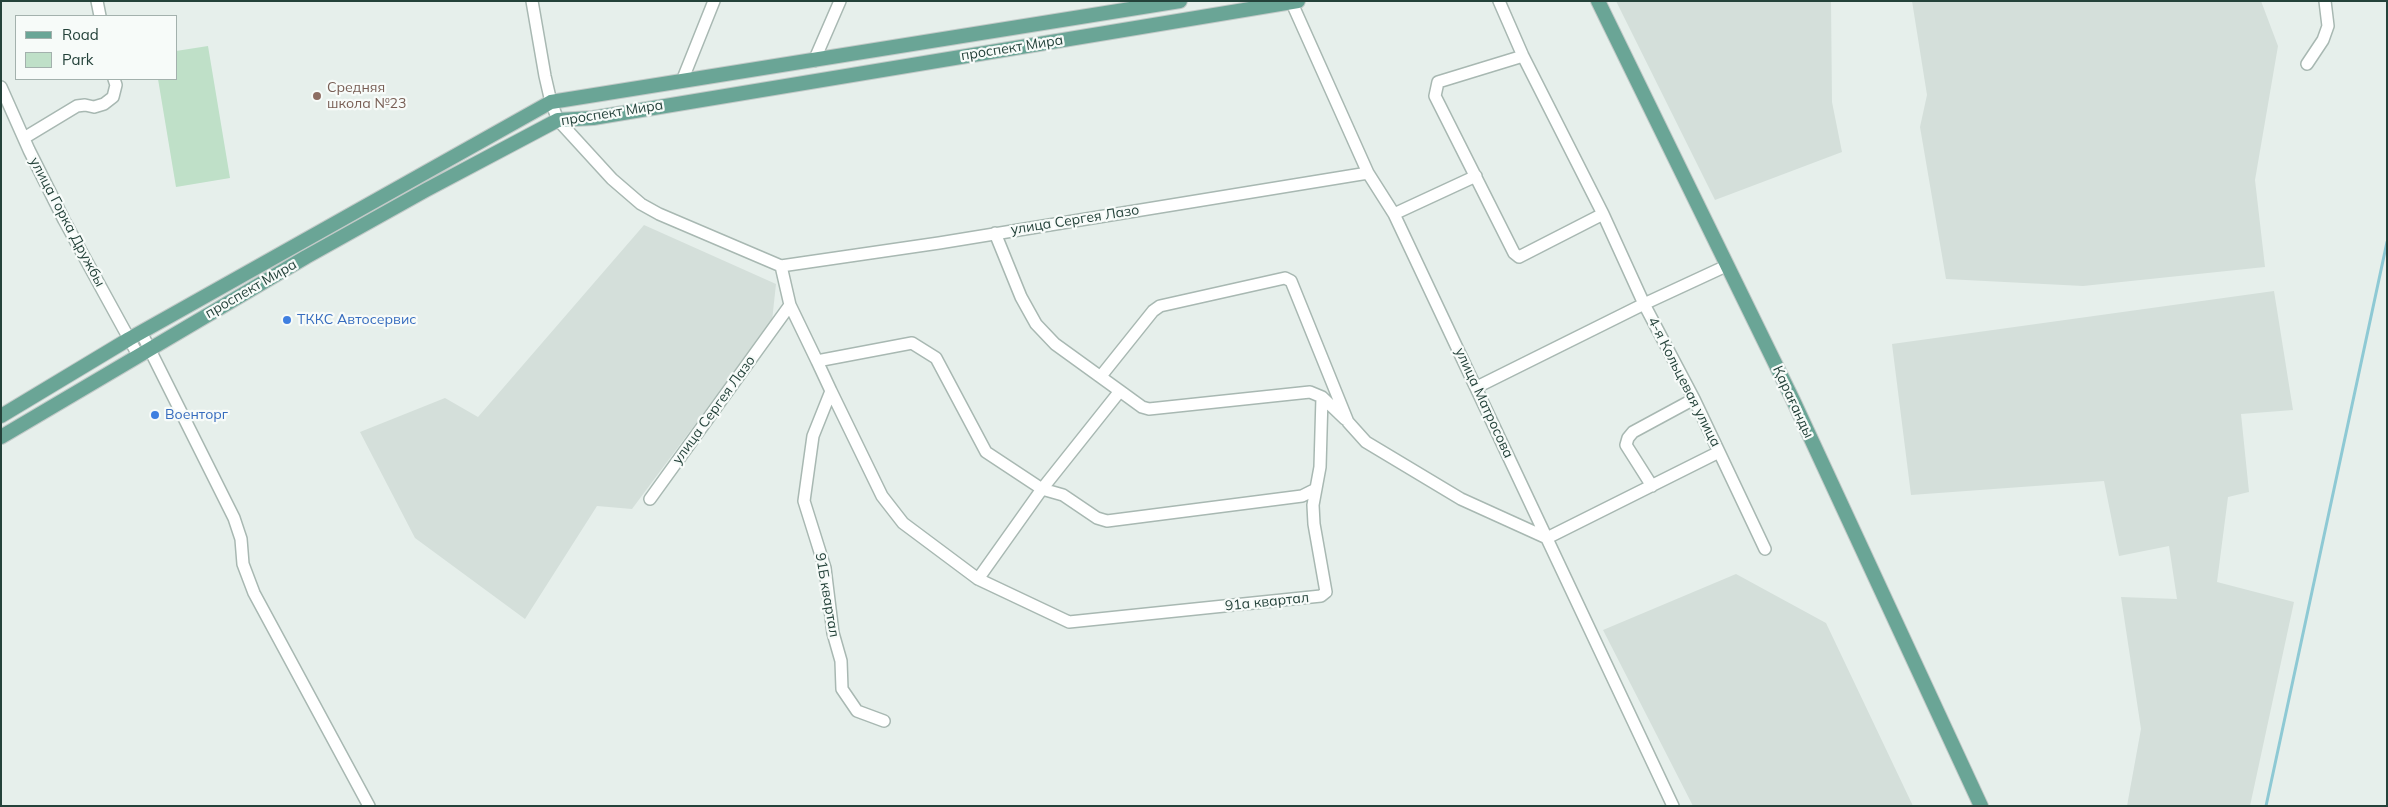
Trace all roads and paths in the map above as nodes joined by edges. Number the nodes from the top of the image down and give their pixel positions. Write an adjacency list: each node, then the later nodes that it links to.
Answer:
1 (97, 1): 11 (street)
2 (532, 1): 18 (street)
3 (714, 1): 16 (street)
4 (840, 1): 13 (street)
5 (1180, 1): 10 (main road, проспект Мира)
6 (1499, 1): 12 (street, 4-я Кольцевая улица)
7 (1598, 1): 27 (main road, Қарағанды)
8 (2325, 1): 14 (street)
9 (1294, 2): 19 (main road, проспект Мира); 21 (street, улица Матросова)
10 (1140, 4): 13 (main road, проспект Мира)
11 (100, 15)
12 (1523, 56): 22 (street); 24 (street, 4-я Кольцевая улица)
13 (814, 61): 16 (main road, проспект Мира)
14 (2308, 64)
15 (114, 80): 20 (street)
16 (682, 81): 18 (main road, проспект Мира)
17 (1, 87): 20 (street, улица Горка Дружбы)
18 (551, 102): 19 (street); 30 (main road, проспект Мира)
19 (558, 120): 26 (street); 32 (main road, проспект Мира)
20 (24, 138): 31 (street, улица Горка Дружбы)
21 (1368, 173): 23 (street, улица Матросова); 25 (street, улица Сергея Лазо)
22 (1476, 176): 23 (street); 24 (street)
23 (1394, 214): 35 (street, улица Матросова)
24 (1603, 214): 29 (street, 4-я Кольцевая улица)
25 (994, 232): 26 (street, улица Сергея Лазо); 34 (street)
26 (781, 266): 28 (street)
27 (1726, 266): 29 (street); 54 (main road, Қарағанды)
28 (790, 304): 33 (street); 47 (street, улица Сергея Лазо)
29 (1644, 304): 35 (street); 39 (street, 4-я Кольцевая улица)
30 (141, 332): 31 (main road, проспект Мира); 32 (street)
31 (129, 339): 32 (street, улица Горка Дружбы); 40 (main road, проспект Мира)
32 (144, 352): 42 (main road, проспект Мира); 52 (street)
33 (817, 361): 37 (street); 45 (street)
34 (1101, 376): 36 (street); 41 (street)
35 (1477, 387): 48 (street, улица Матросова)
36 (1120, 390): 38 (street); 45 (street)
37 (831, 391): 50 (street); 51 (street, 91Б квартал)
38 (1322, 397): 41 (street); 46 (street)
39 (1694, 399): 43 (street, 4-я Кольцевая улица); 44 (street)
40 (1, 416)
41 (1348, 422): 48 (street)
42 (1, 437)
43 (1720, 452): 44 (street); 49 (street, 4-я Кольцевая улица)
44 (1652, 486): 48 (street)
45 (1042, 489): 46 (street); 50 (street)
46 (1316, 490): 50 (street, 91а квартал)
47 (650, 498)
48 (1547, 538): 53 (street, улица Матросова)
49 (1765, 549)
50 (978, 580)
51 (884, 722)
52 (369, 806)
53 (1673, 806)
54 (1981, 806)

